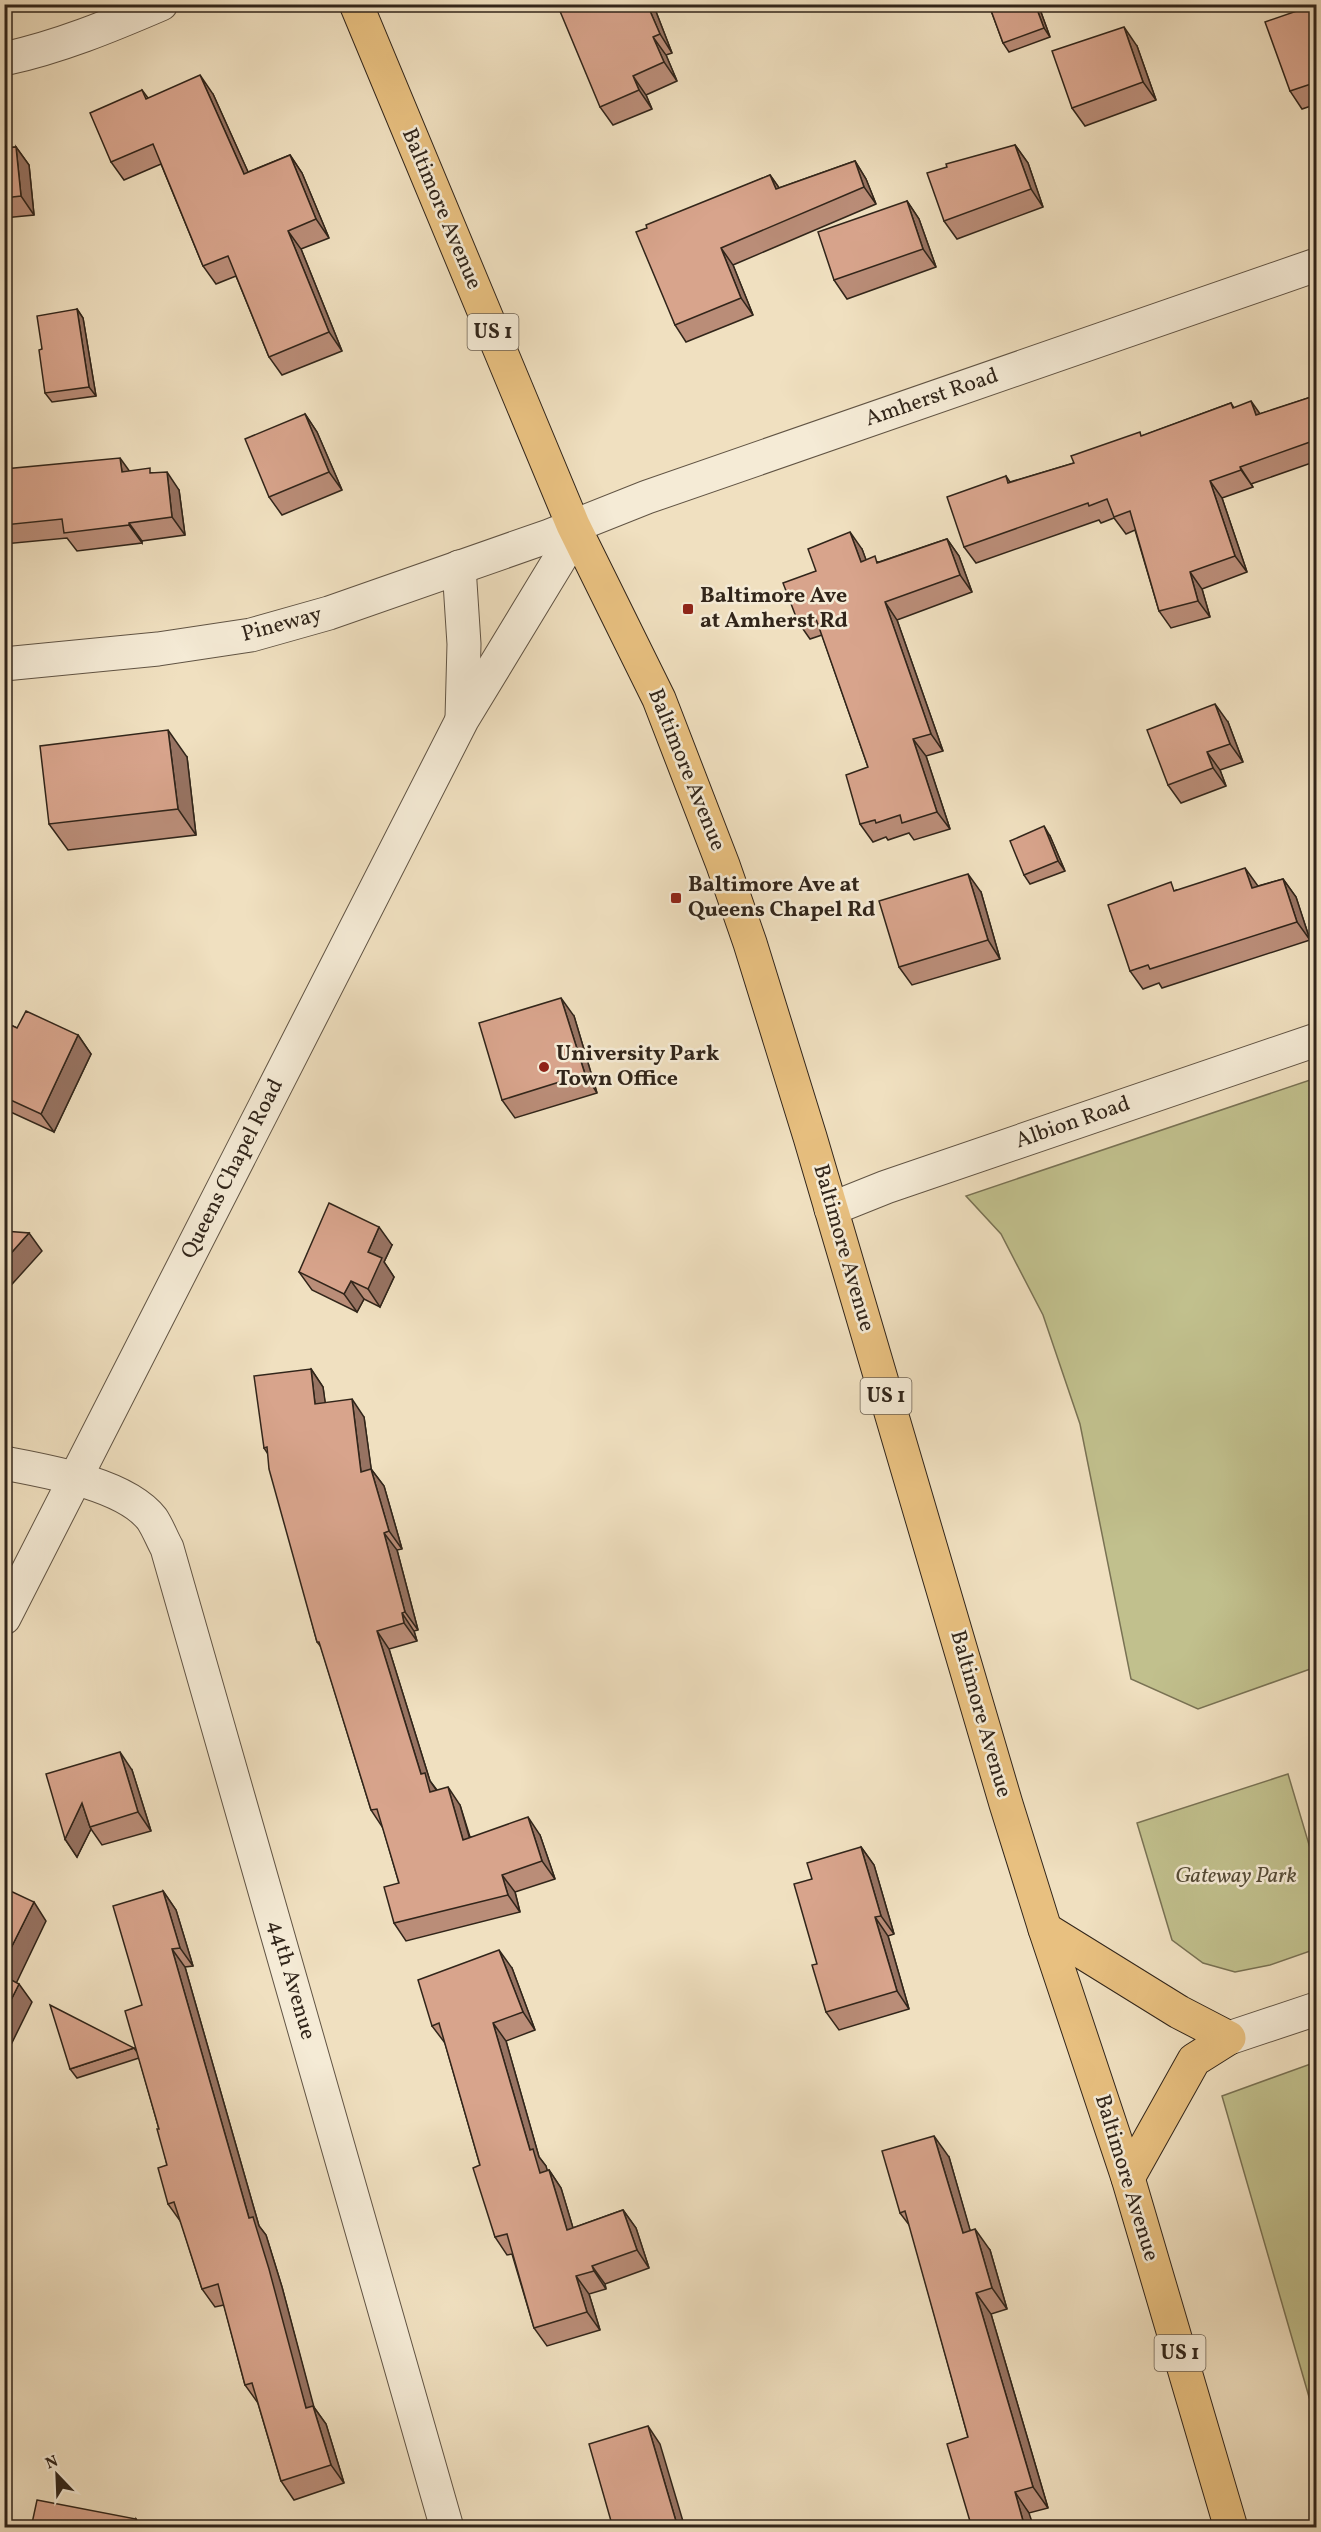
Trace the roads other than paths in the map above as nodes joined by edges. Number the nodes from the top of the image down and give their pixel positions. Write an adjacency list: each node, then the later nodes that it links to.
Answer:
1 (161, 4): 3 (street)
2 (356, 4): 5 (main road, Baltimore Avenue / US 1)
3 (4, 59)
4 (1317, 265): 5 (street, Amherst Road)
5 (561, 530): 6 (street, Pineway); 8 (street, Queens Chapel Road); 10 (main road, Baltimore Avenue / US 1)
6 (459, 567): 7 (street, Pineway); 8 (street, Queens Chapel Road)
7 (4, 664)
8 (462, 720): 12 (street, Queens Chapel Road)
9 (1317, 1040): 10 (street, Albion Road)
10 (831, 1209): 14 (main road, Baltimore Avenue / US 1)
11 (4, 1463): 12 (street, 44th Avenue)
12 (76, 1478): 13 (street, Queens Chapel Road); 18 (street, 44th Avenue)
13 (4, 1618)
14 (1045, 1929): 16 (main road); 17 (main road, Baltimore Avenue / US 1)
15 (1317, 2009): 16 (street)
16 (1229, 2038): 17 (main road)
17 (1128, 2178): 19 (main road, Baltimore Avenue / US 1)
18 (447, 2528)
19 (1231, 2528)

